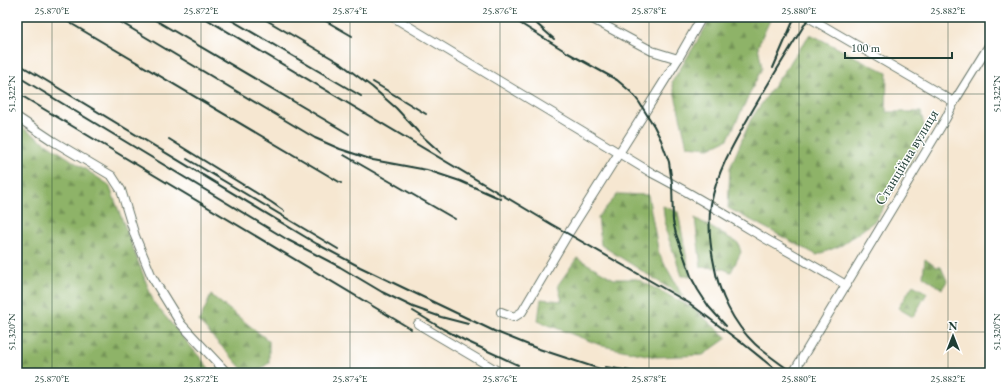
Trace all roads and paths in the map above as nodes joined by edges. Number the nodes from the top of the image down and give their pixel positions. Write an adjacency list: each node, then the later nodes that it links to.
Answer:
1 (393, 17): 9 (street)
2 (589, 17): 6 (street)
3 (702, 17): 6 (street)
4 (808, 17): 7 (street)
5 (990, 44): 7 (street, Станційна вулиця)
6 (678, 59): 9 (street)
7 (954, 102): 10 (street, Станційна вулиця)
8 (17, 117): 13 (street)
9 (619, 153): 10 (street); 11 (street)
10 (846, 285): 15 (street, Станційна вулиця)
11 (501, 312)
12 (418, 324): 14 (street)
13 (227, 373)
14 (501, 373)
15 (793, 373)

